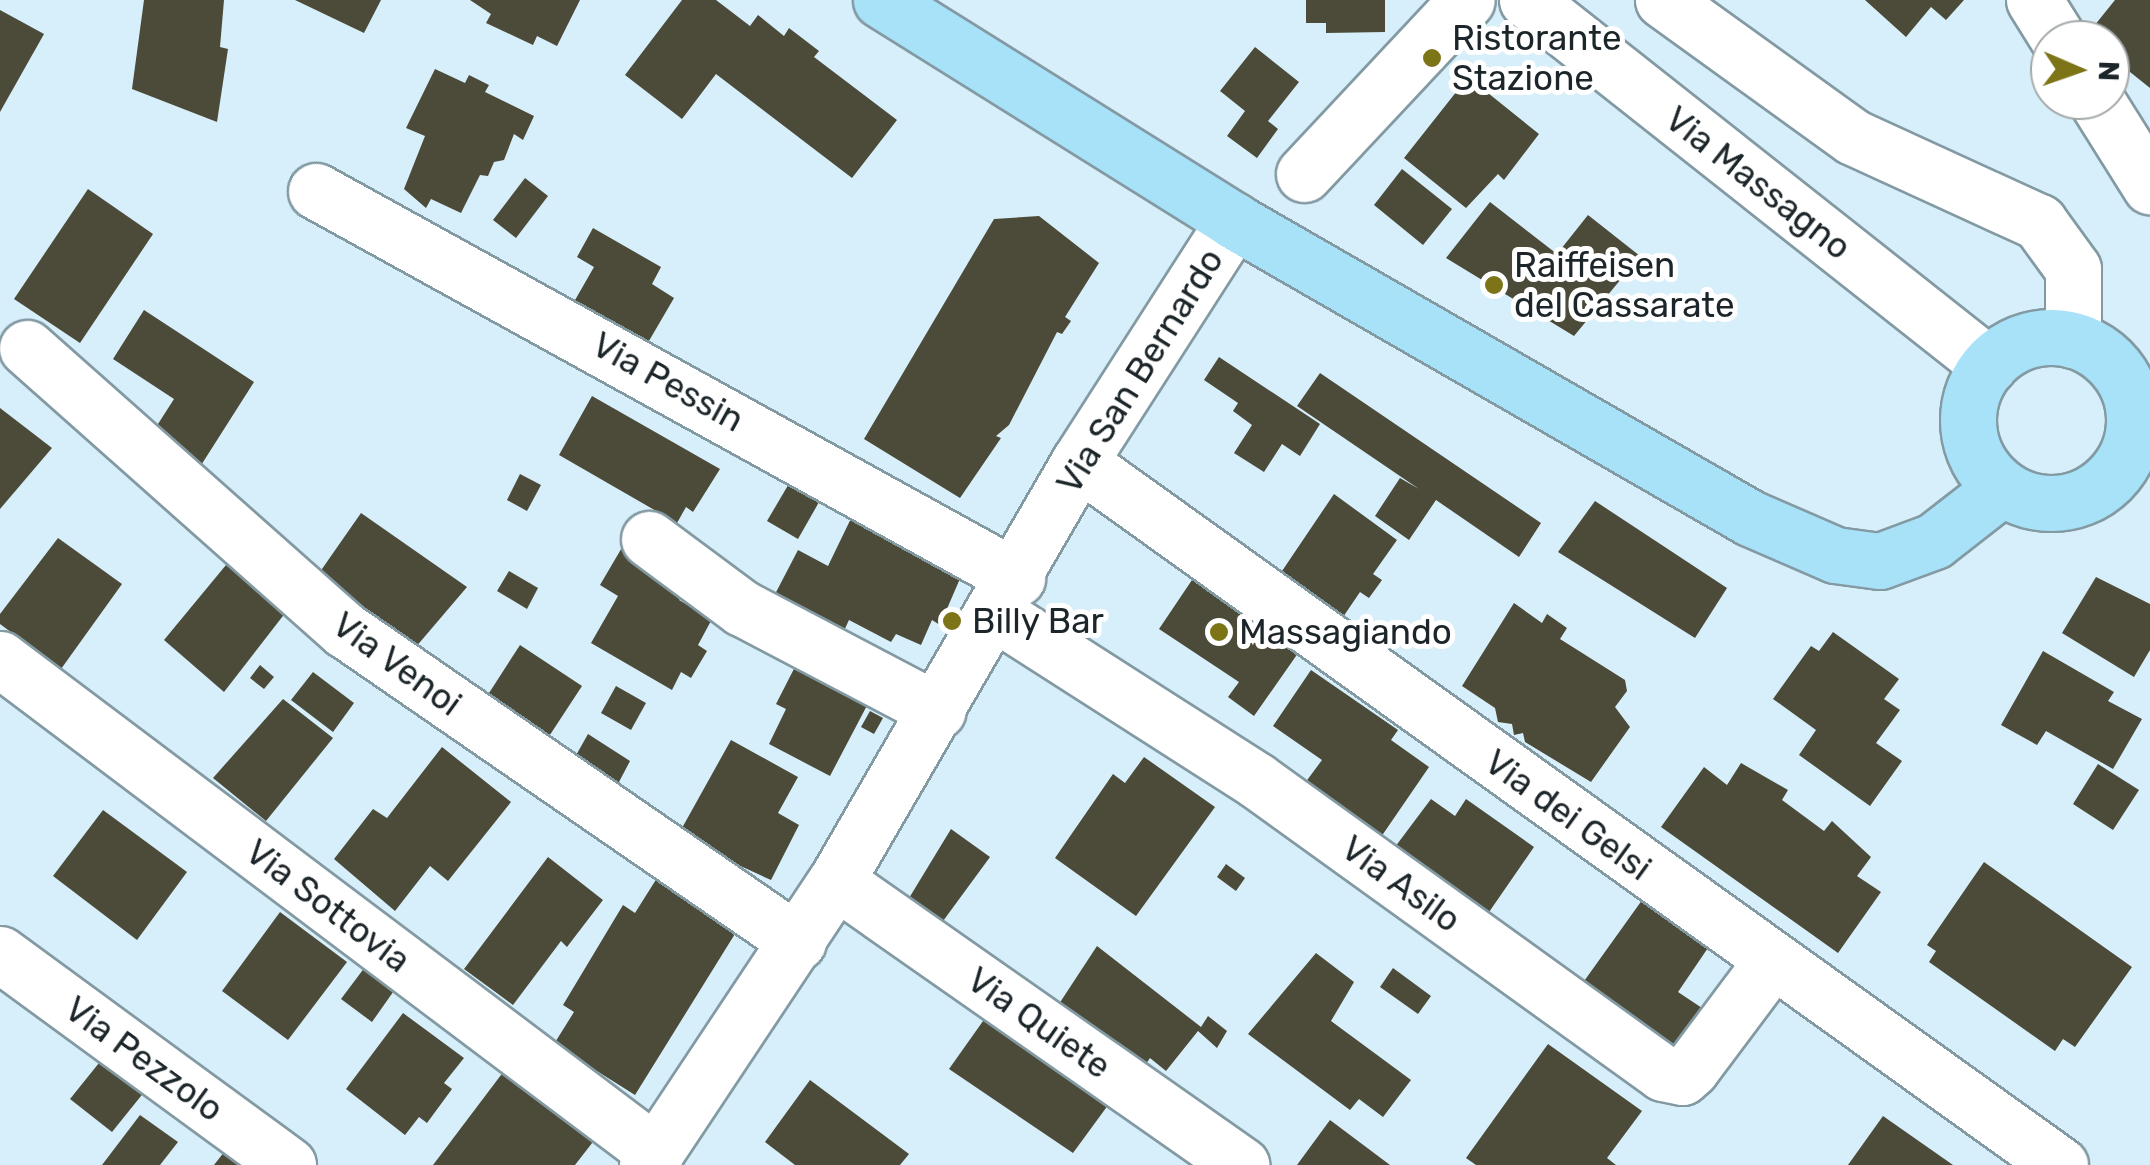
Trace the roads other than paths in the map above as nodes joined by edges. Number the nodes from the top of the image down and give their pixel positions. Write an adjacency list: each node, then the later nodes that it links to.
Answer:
1 (881, 0): 9 (main road)
2 (1467, 0): 6 (street)
3 (1527, 0): 12 (street, Via Massagno)
4 (1663, 0): 10 (street)
5 (2109, 120): 7 (street)
6 (1304, 174)
7 (2150, 186)
8 (316, 190): 17 (street, Via Pessin)
9 (1234, 222): 13 (street, Via San Bernardo); 15 (main road, Via San Bernardo)
10 (2073, 340): 12 (main road); 14 (main road)
11 (27, 348): 21 (street, Via Venoi)
12 (1989, 365): 15 (main road)
13 (1079, 462): 17 (street, Via San Bernardo); 23 (street, Via dei Gelsi)
14 (2136, 476): 15 (main road)
15 (2002, 488)
16 (649, 539): 19 (street)
17 (1006, 595): 19 (street, Via San Bernardo); 23 (street, Via Asilo)
18 (0, 659): 24 (street, Via Sottovia)
19 (938, 710): 20 (street, Via San Bernardo)
20 (836, 881): 21 (street, Via San Bernardo); 26 (street, Via Quiete)
21 (798, 942): 24 (street, Via San Bernardo)
22 (0, 954): 25 (street, Via Pezzolo)
23 (1770, 962): 27 (street, Via dei Gelsi)
24 (652, 1159)
25 (288, 1165)
26 (1242, 1165)
27 (2060, 1165)

